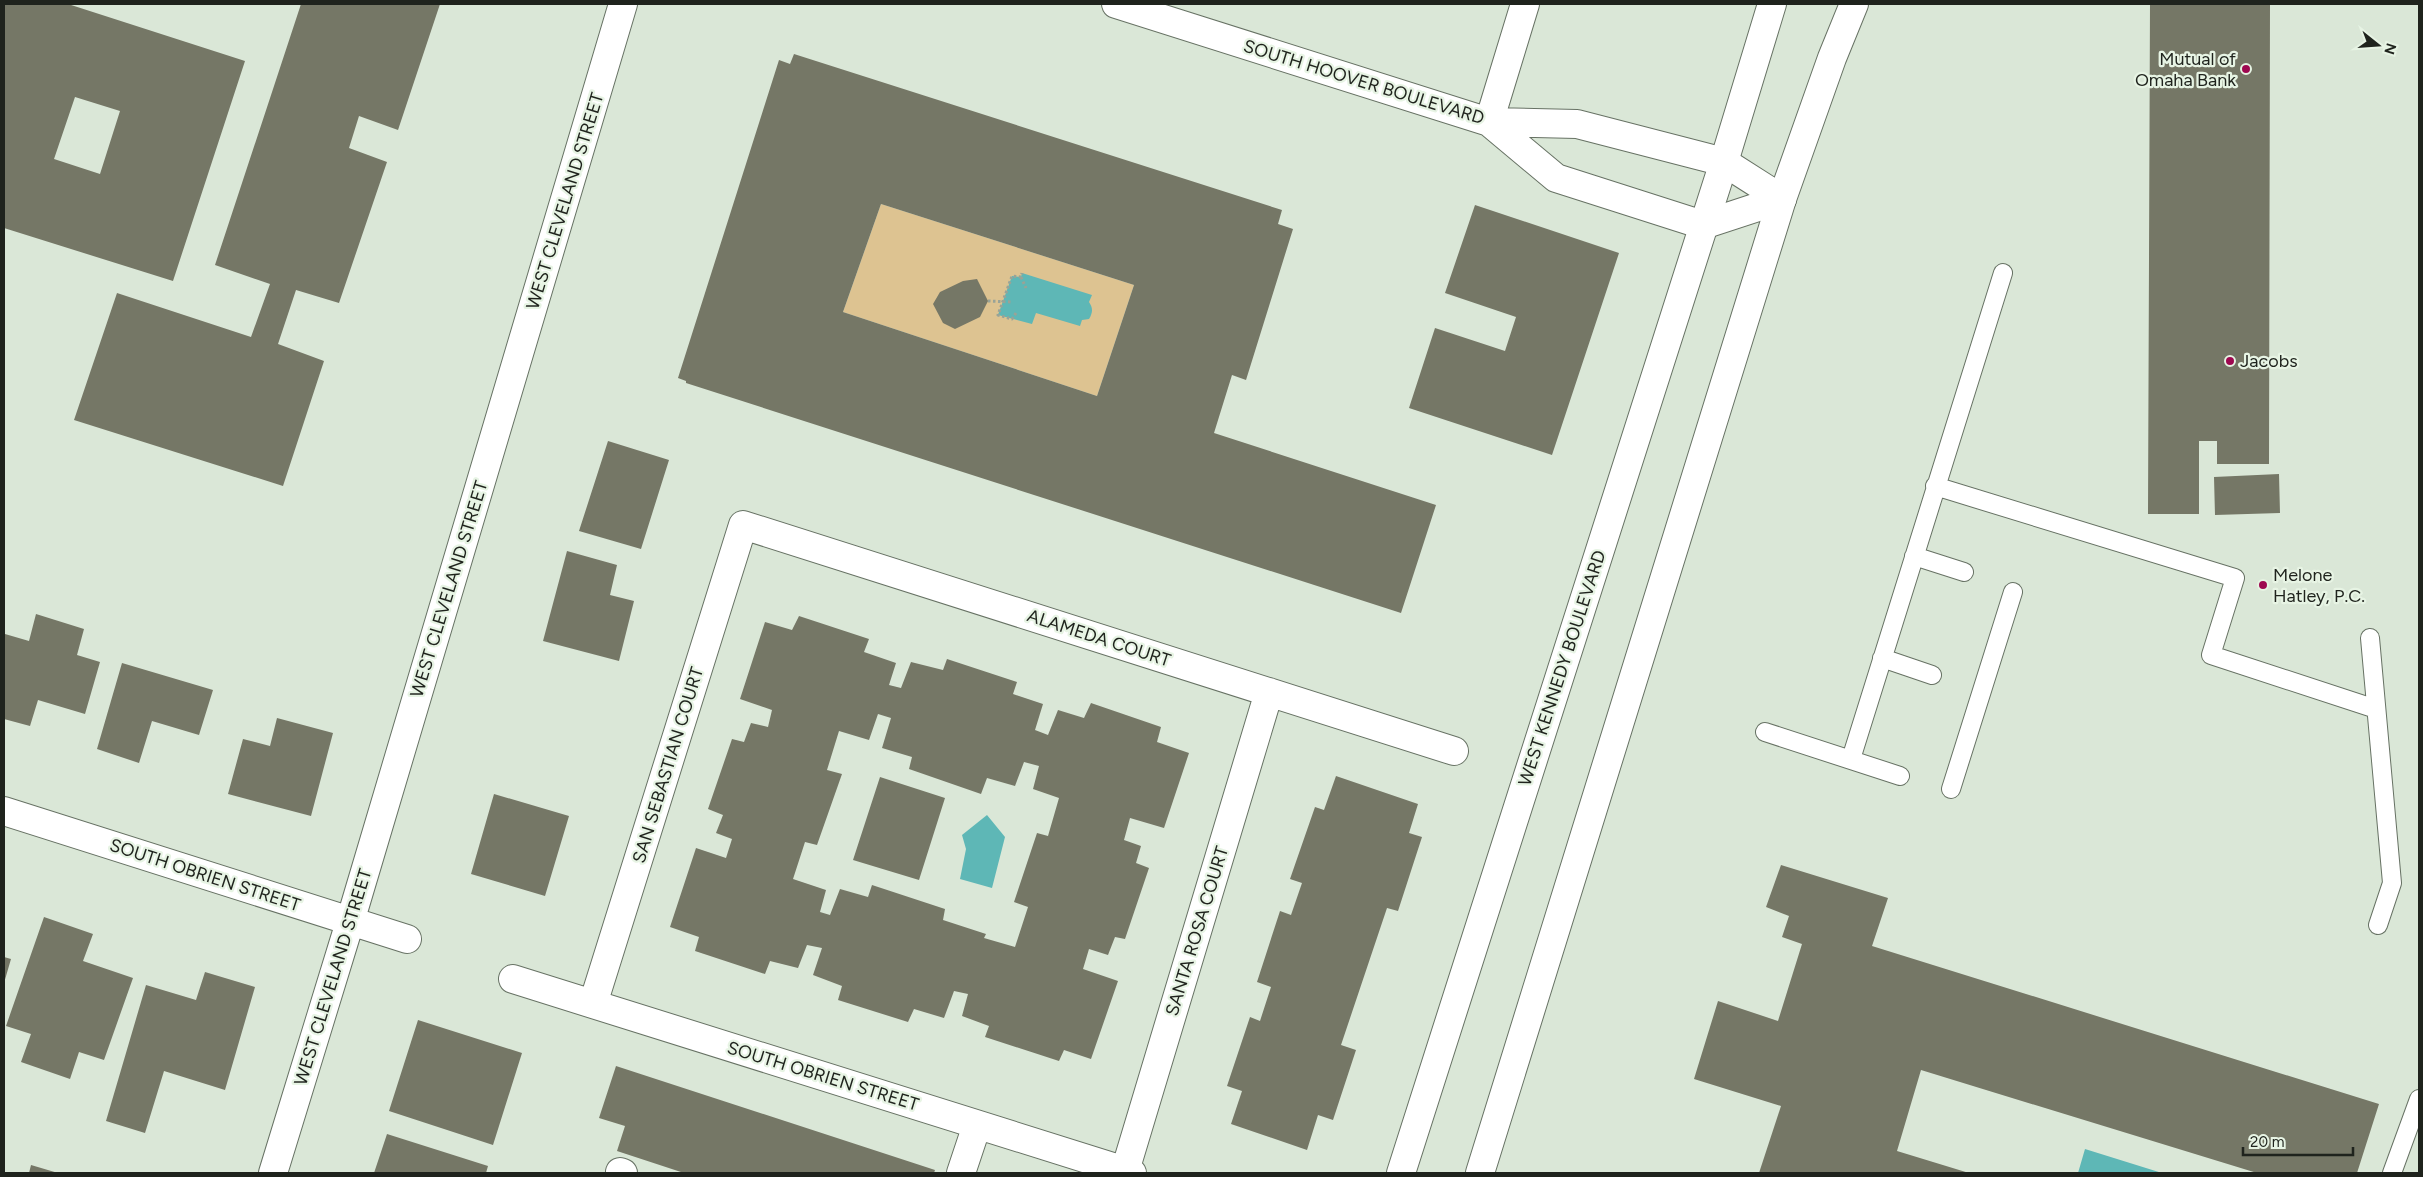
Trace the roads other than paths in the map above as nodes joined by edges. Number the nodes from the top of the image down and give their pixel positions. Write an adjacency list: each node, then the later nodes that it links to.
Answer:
1 (623, 4): 27 (main road, WEST CLEVELAND STREET)
2 (1116, 4): 6 (main road, SOUTH HOOVER BOULEVARD)
3 (1525, 4): 6 (main road)
4 (1772, 4): 7 (main road, WEST KENNEDY BOULEVARD)
5 (1854, 4): 8 (main road)
6 (1488, 122): 7 (main road, SOUTH HOOVER BOULEVARD); 9 (main road)
7 (1724, 162): 8 (main road, SOUTH HOOVER BOULEVARD); 9 (main road, WEST KENNEDY BOULEVARD)
8 (1782, 199): 9 (main road); 38 (main road)
9 (1703, 225): 37 (main road, WEST KENNEDY BOULEVARD)
10 (2002, 273): 11 (lane)
11 (1935, 486): 13 (lane); 20 (lane)
12 (743, 525): 19 (main road, ALAMEDA COURT); 31 (main road, SAN SEBASTIAN COURT)
13 (1914, 556): 14 (lane); 17 (lane)
14 (1964, 572)
15 (2013, 592): 25 (lane)
16 (2370, 638): 20 (lane)
17 (1882, 658): 18 (lane); 23 (lane)
18 (1932, 676)
19 (1269, 692): 22 (main road, ALAMEDA COURT); 34 (main road, SANTA ROSA COURT)
20 (2376, 709): 28 (lane)
21 (1765, 732): 23 (lane)
22 (1454, 751)
23 (1851, 759): 24 (lane)
24 (1900, 776)
25 (1950, 789)
26 (4, 811): 27 (main road, SOUTH OBRIEN STREET)
27 (350, 922): 29 (main road, SOUTH OBRIEN STREET); 35 (main road, WEST CLEVELAND STREET)
28 (2378, 925)
29 (407, 939)
30 (513, 979): 31 (main road, SOUTH OBRIEN STREET)
31 (593, 1004): 33 (main road, SOUTH OBRIEN STREET)
32 (2419, 1099): 39 (lane)
33 (977, 1124): 34 (main road, SOUTH OBRIEN STREET); 36 (main road)
34 (1128, 1172)
35 (273, 1173)
36 (962, 1173)
37 (1401, 1173)
38 (1480, 1173)
39 (2392, 1173)

